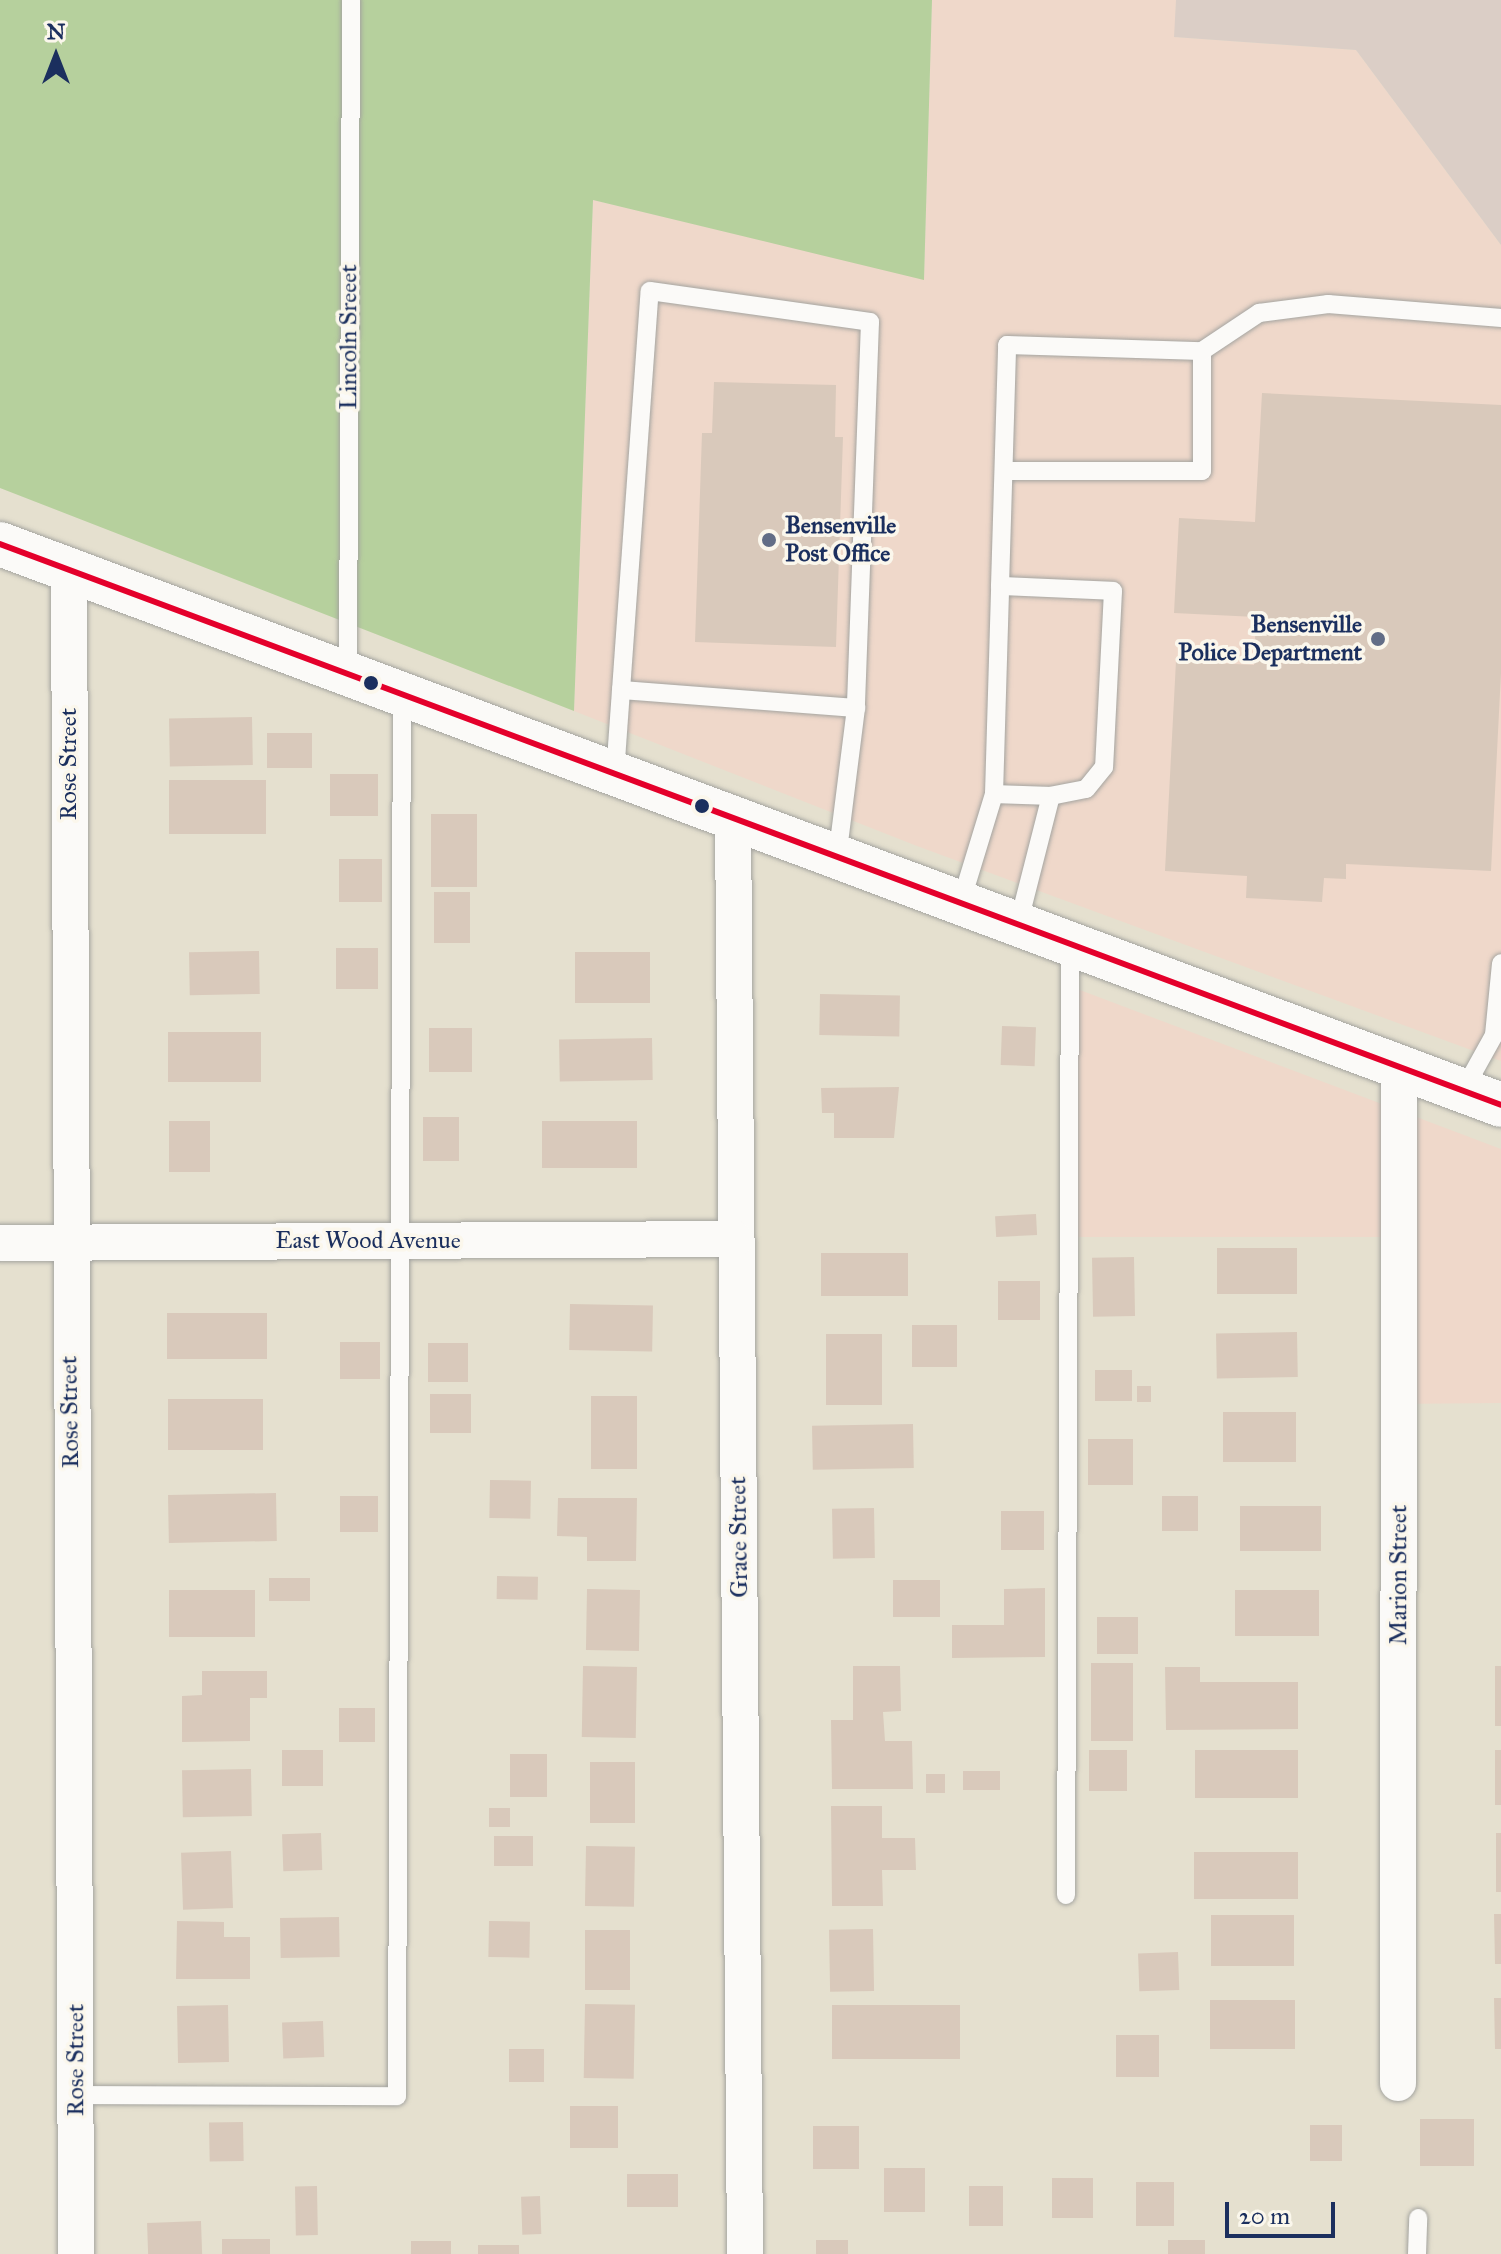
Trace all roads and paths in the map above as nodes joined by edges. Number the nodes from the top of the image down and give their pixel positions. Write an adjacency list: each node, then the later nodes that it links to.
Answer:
1 (351, 0): 8 (lane, Lincoln Sreeet)
2 (1501, 318): 3 (lane)
3 (1202, 351): 4 (lane); 4 (lane)
4 (1004, 471): 7 (lane)
5 (0, 544): 6 (street)
6 (69, 570): 8 (street); 26 (street, Rose Street)
7 (1000, 586): 13 (lane); 14 (lane)
8 (348, 674): 10 (street)
9 (621, 690): 11 (lane); 11 (lane); 12 (lane)
10 (402, 694): 12 (street); 24 (lane)
11 (856, 708): 16 (lane)
12 (615, 774): 15 (street)
13 (994, 794): 14 (lane); 17 (lane)
14 (1051, 796): 18 (lane)
15 (733, 819): 16 (street); 23 (street, Grace Street)
16 (837, 858): 17 (street)
17 (961, 904): 18 (street)
18 (1018, 925): 19 (street)
19 (1070, 944): 21 (street); 27 (lane)
20 (1501, 963): 22 (lane)
21 (1399, 1067): 22 (street); 28 (street, Marion Street)
22 (1482, 1098)
23 (735, 1239): 24 (street, East Wood Avenue); 32 (street, Grace Street)
24 (401, 1240): 26 (street, East Wood Avenue); 29 (lane)
25 (0, 1243): 26 (street, East Wood Avenue)
26 (69, 1243): 29 (street, Rose Street)
27 (1066, 1895)
28 (1398, 2083)
29 (76, 2095): 31 (street, Rose Street)
30 (1418, 2218): 33 (lane)
31 (76, 2254)
32 (745, 2254)
33 (1417, 2254)

